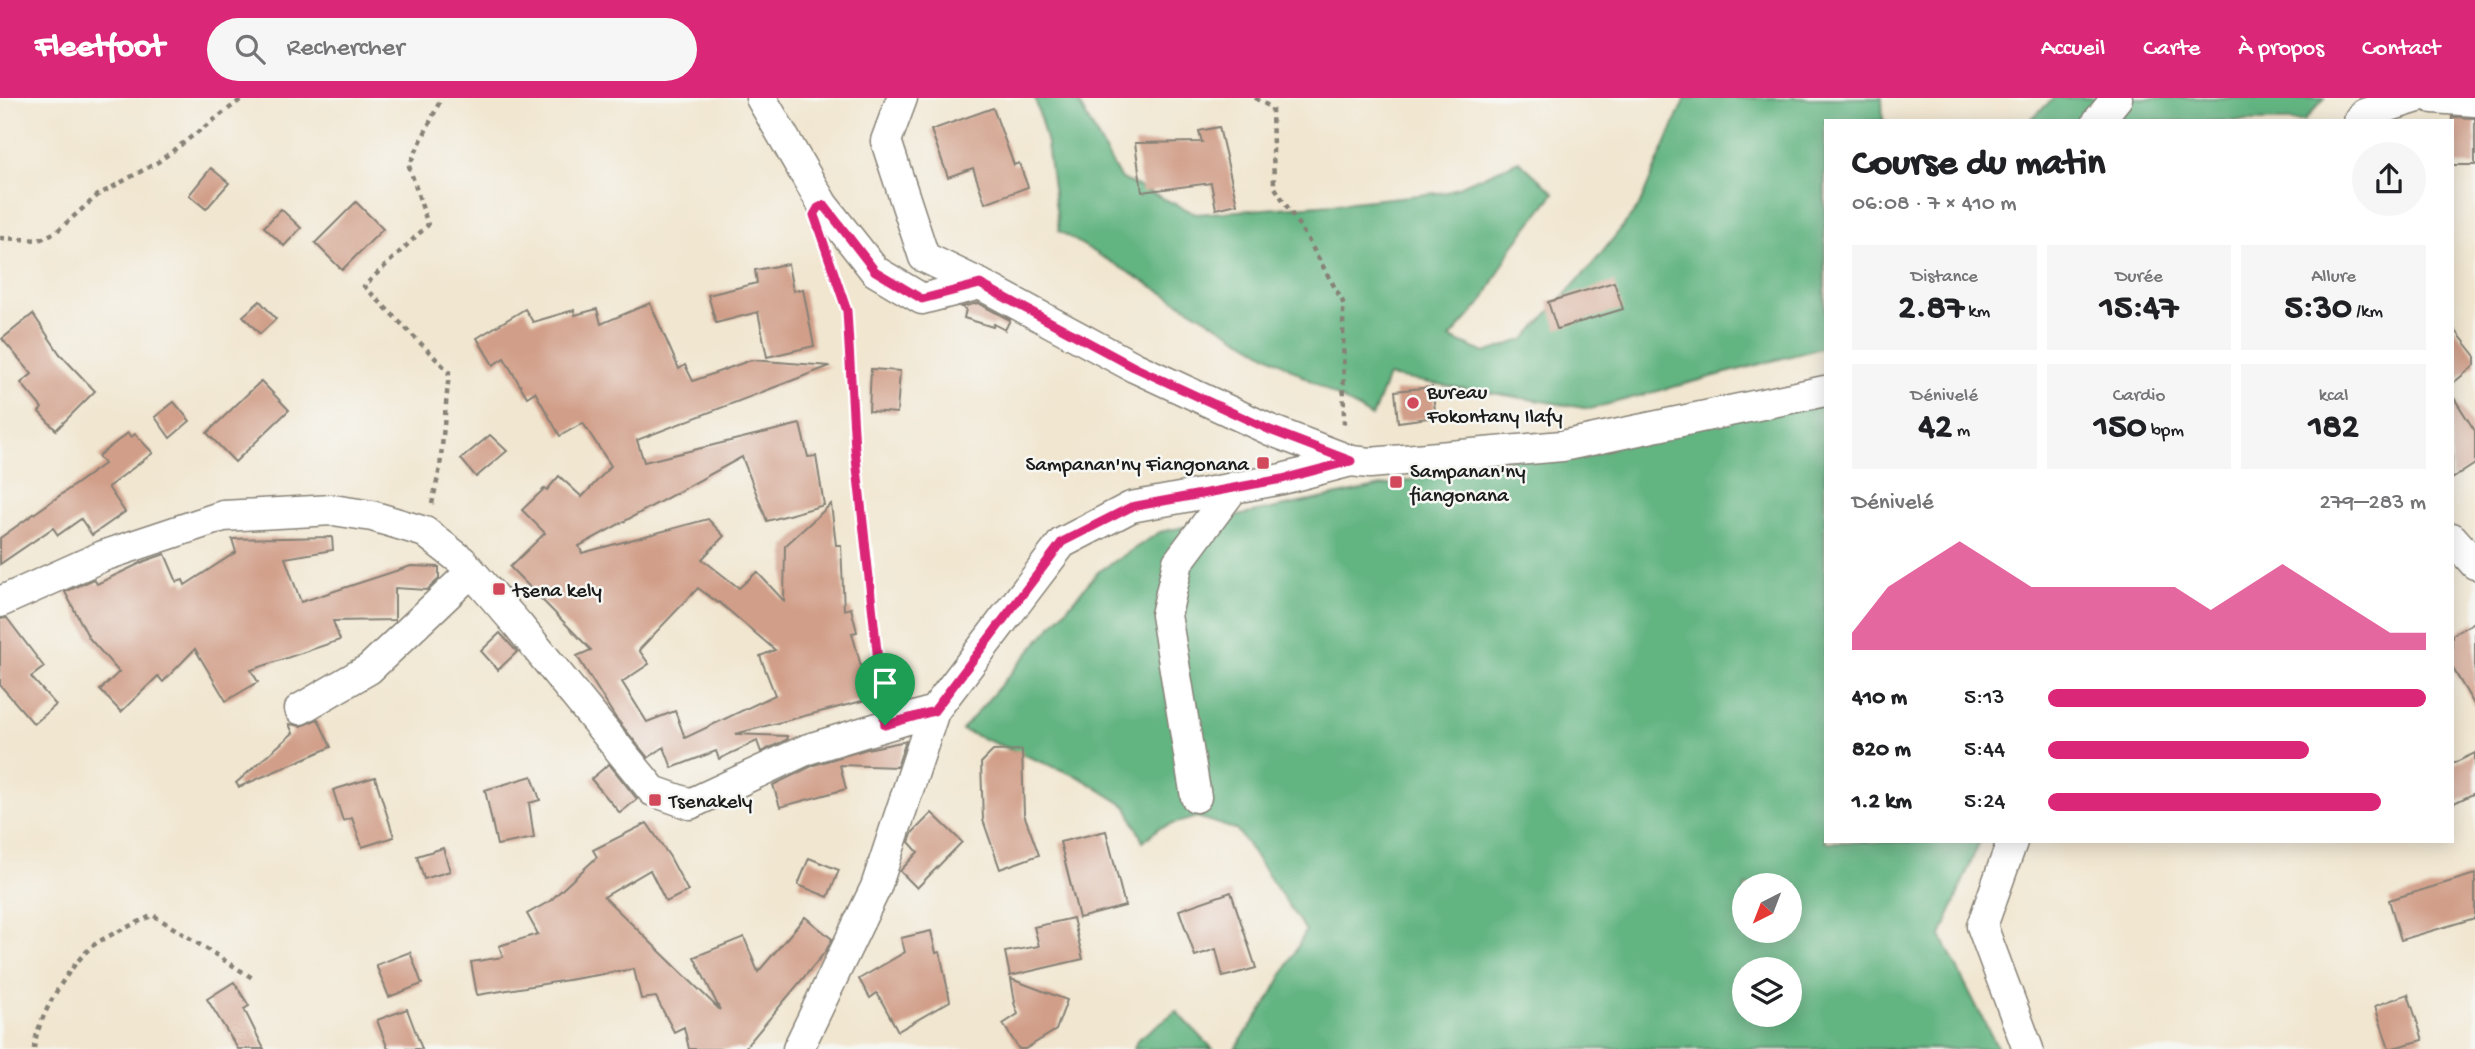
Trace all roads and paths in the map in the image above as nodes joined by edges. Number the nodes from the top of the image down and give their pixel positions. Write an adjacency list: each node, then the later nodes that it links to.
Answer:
1 (243, 98): 12 (path)
2 (761, 98): 14 (street)
3 (902, 98): 14 (street)
4 (1255, 98): 16 (path)
5 (2117, 98): 10 (street)
6 (2415, 98): 11 (street)
7 (2433, 98): 9 (street)
8 (441, 99): 18 (path)
9 (2475, 101)
10 (2100, 119)
11 (2360, 119)
12 (0, 238)
13 (826, 251): 25 (path)
14 (980, 284): 16 (street)
15 (1824, 391): 16 (street)
16 (1351, 461): 17 (street)
17 (1234, 487): 24 (street); 26 (street)
18 (425, 532): 21 (street); 22 (street)
19 (2454, 540): 20 (street)
20 (2475, 565)
21 (471, 572): 23 (street); 25 (street)
22 (0, 603)
23 (300, 709)
24 (934, 711): 25 (street); 30 (street)
25 (885, 725)
26 (1196, 797)
27 (2012, 843): 31 (street)
28 (254, 979): 29 (path)
29 (34, 1049)
30 (798, 1049)
31 (2028, 1049)

